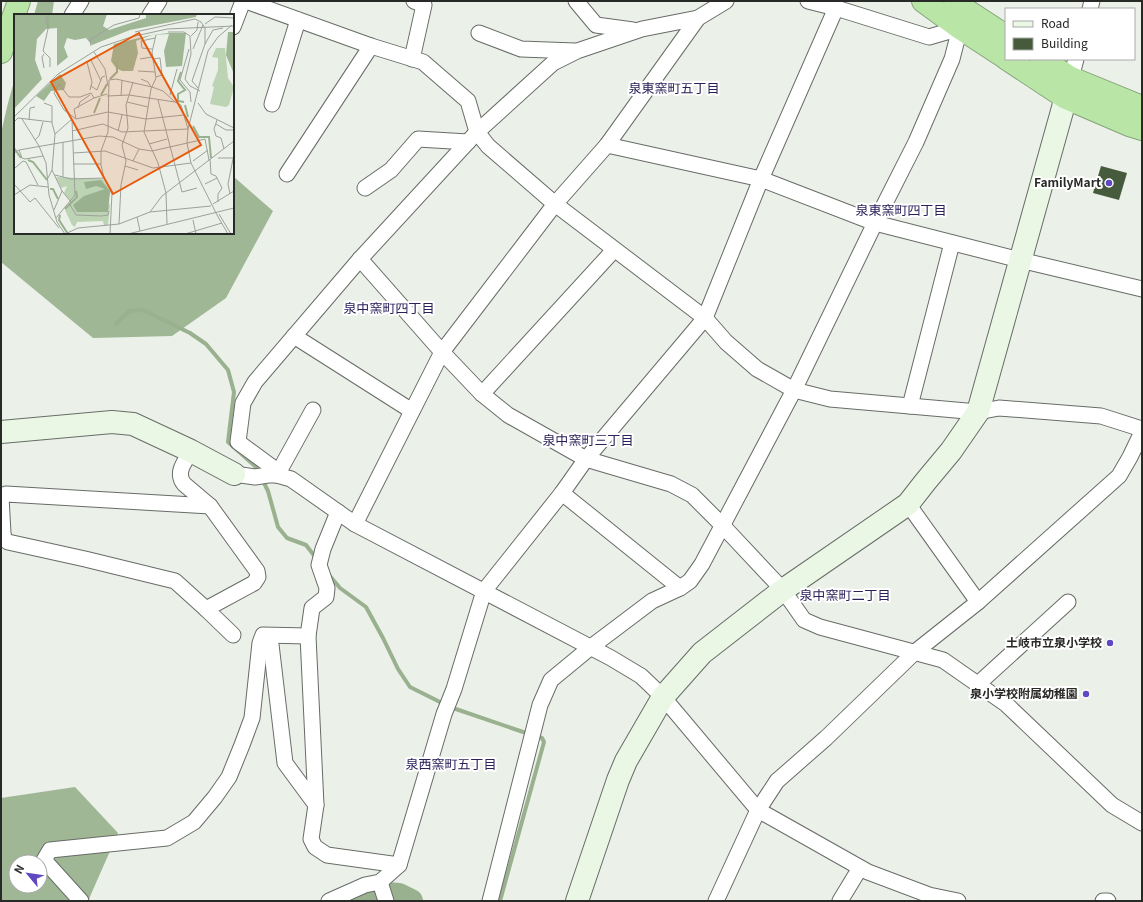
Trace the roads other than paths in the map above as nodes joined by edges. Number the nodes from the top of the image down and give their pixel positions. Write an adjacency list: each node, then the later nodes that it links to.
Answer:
1 (11, 1): 25 (highway)
2 (19, 1): 14 (highway)
3 (81, 1): 15 (street)
4 (159, 1): 16 (street)
5 (242, 1): 20 (street)
6 (414, 1): 30 (street)
7 (576, 1): 22 (street)
8 (726, 1): 18 (street)
9 (808, 1): 13 (street)
10 (923, 1): 21 (highway)
11 (955, 1): 24 (highway)
12 (256, 3): 19 (street)
13 (836, 8): 21 (street); 40 (street)
14 (14, 14)
15 (73, 14)
16 (151, 14)
17 (14, 15): 28 (highway)
18 (698, 18): 22 (street); 38 (street)
19 (298, 20): 26 (street); 34 (street)
20 (234, 23)
21 (960, 28): 29 (highway); 43 (street)
22 (636, 31): 27 (street)
23 (479, 33): 27 (street)
24 (1005, 35)
25 (1, 40)
26 (371, 46): 30 (street); 39 (street)
27 (577, 51): 37 (street)
28 (1, 52)
29 (1005, 58)
30 (412, 59): 37 (street)
31 (1009, 60): 33 (highway)
32 (1044, 60): 33 (highway)
33 (1071, 78): 35 (highway); 36 (highway); 47 (street)
34 (272, 104)
35 (1142, 107)
36 (1142, 129)
37 (472, 137): 41 (street); 42 (street); 46 (street)
38 (607, 145): 40 (street); 42 (street)
39 (287, 174)
40 (761, 179): 43 (street); 49 (street)
41 (365, 188)
42 (555, 204): 45 (street); 51 (street)
43 (875, 223): 44 (street); 52 (street)
44 (952, 243): 47 (street); 54 (street)
45 (614, 250): 49 (street); 53 (street)
46 (360, 259): 50 (street); 51 (street)
47 (1020, 260): 48 (street); 57 (street)
48 (1142, 289)
49 (705, 318): 52 (street); 62 (street)
50 (294, 336): 56 (street); 63 (street)
51 (442, 352): 53 (street); 56 (street)
52 (794, 390): 54 (street); 69 (street)
53 (482, 394): 62 (street)
54 (910, 406): 57 (street)
55 (313, 410): 63 (street)
56 (412, 411): 68 (street)
57 (978, 412): 58 (street); 65 (street)
58 (1142, 429)
59 (1, 432): 61 (street)
60 (1142, 432): 73 (street)
61 (192, 451): 63 (street); 66 (street)
62 (586, 459): 64 (street); 69 (street)
63 (259, 475): 67 (street)
64 (562, 493): 70 (street); 72 (street)
65 (908, 504): 71 (street); 73 (street)
66 (210, 506): 75 (street); 75 (street)
67 (338, 512): 68 (street); 78 (street)
68 (355, 524): 72 (street)
69 (722, 525): 70 (street); 71 (street)
70 (680, 588): 79 (street)
71 (783, 590): 80 (street); 82 (street)
72 (484, 591): 79 (street); 86 (street)
73 (978, 602): 80 (street)
74 (1068, 602): 81 (street)
75 (206, 609): 76 (street)
76 (233, 635)
77 (270, 636): 78 (street); 83 (street); 89 (street)
78 (308, 636): 83 (street)
79 (591, 647): 82 (street); 92 (street)
80 (915, 652): 81 (street); 84 (street)
81 (978, 684): 85 (street)
82 (663, 697): 84 (street); 93 (street)
83 (316, 805): 86 (street)
84 (758, 810): 87 (street); 94 (street)
85 (1142, 823)
86 (399, 865): 88 (street)
87 (860, 868): 95 (street); 96 (street)
88 (380, 882): 90 (street); 91 (street)
89 (81, 901)
90 (329, 901)
91 (386, 901)
92 (490, 901)
93 (577, 901)
94 (716, 901)
95 (840, 901)
96 (958, 901)
97 (1103, 901): 98 (street)
98 (1108, 901)

